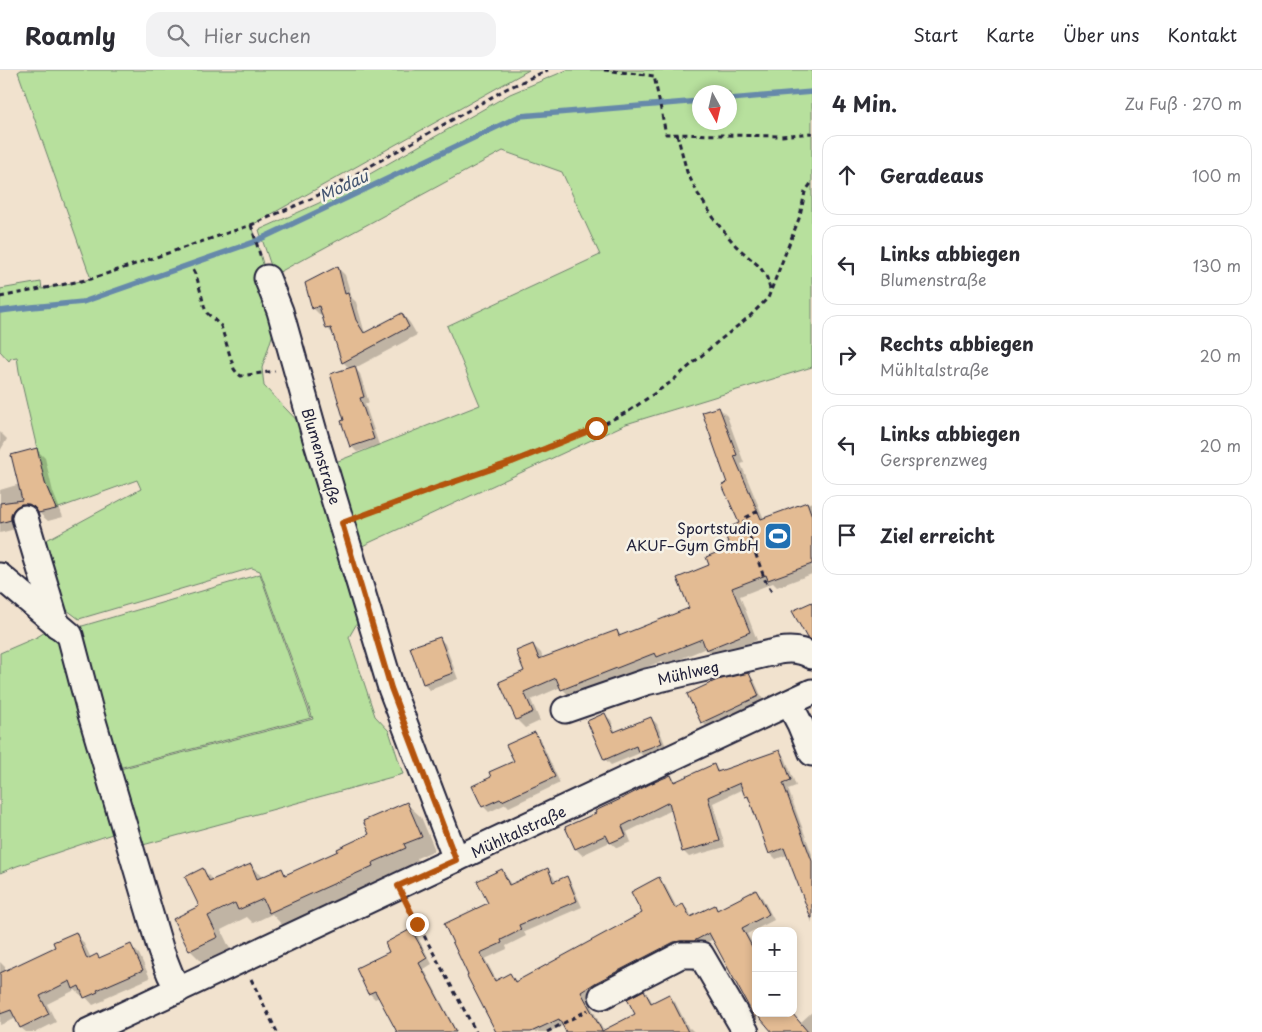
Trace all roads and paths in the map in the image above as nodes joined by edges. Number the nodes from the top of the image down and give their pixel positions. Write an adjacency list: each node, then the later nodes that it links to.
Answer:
1 (548, 70): 6 (path)
2 (604, 70): 4 (path)
3 (812, 133): 4 (path)
4 (677, 134): 9 (path)
5 (812, 182): 9 (path)
6 (251, 225): 8 (path); 10 (path)
7 (193, 270): 11 (path)
8 (268, 278): 14 (street, Blumenstraße)
9 (770, 290): 14 (path)
10 (0, 297)
11 (266, 373)
12 (758, 511): 16 (path)
13 (25, 518): 17 (street)
14 (342, 523): 23 (street, Blumenstraße)
15 (0, 576): 17 (street)
16 (772, 592)
17 (58, 625): 26 (street)
18 (812, 656): 20 (street, Mühlweg)
19 (812, 692): 21 (street, Mühltalstraße)
20 (565, 710)
21 (795, 713): 22 (street); 23 (street, Mühltalstraße)
22 (812, 753)
23 (456, 860): 24 (street, Mühltalstraße)
24 (398, 886): 25 (street, Mühltalstraße); 30 (path)
25 (242, 960): 26 (street, Mühltalstraße); 29 (path)
26 (178, 990): 28 (street, Mühltalstraße)
27 (602, 996): 31 (path); 32 (street)
28 (87, 1032)
29 (277, 1032)
30 (476, 1032)
31 (547, 1032)
32 (746, 1032)

